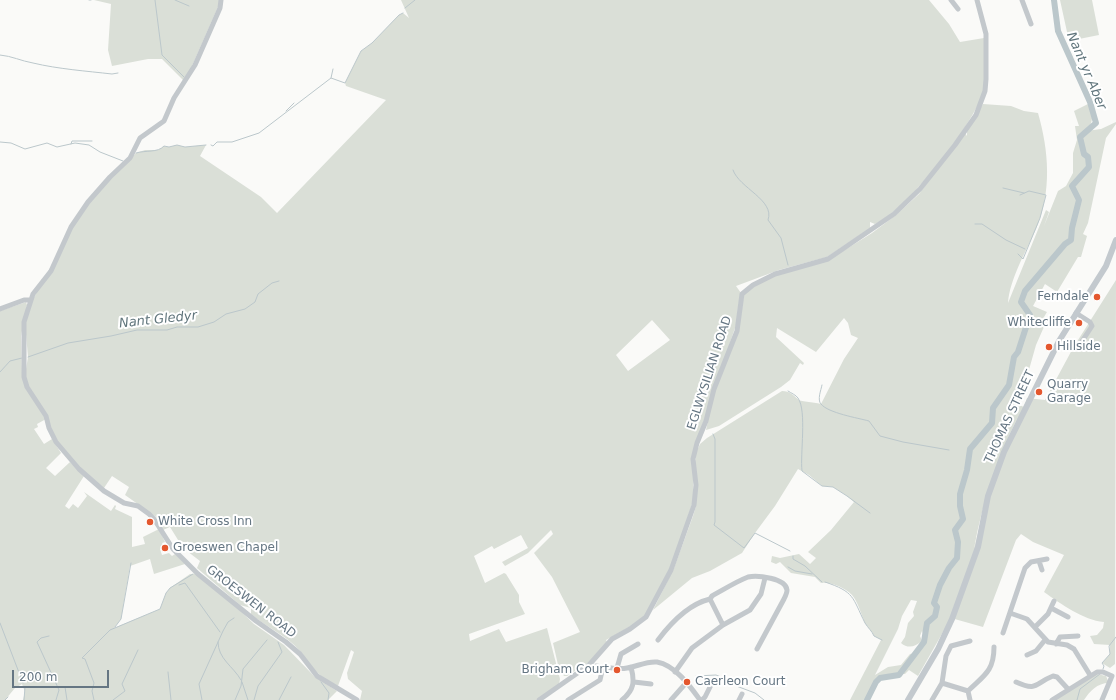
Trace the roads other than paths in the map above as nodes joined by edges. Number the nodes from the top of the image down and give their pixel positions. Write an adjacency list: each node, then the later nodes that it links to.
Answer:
1 (221, 0): 8 (street, GROESWEN ROAD)
2 (950, 0): 5 (street)
3 (1022, 0): 6 (street)
4 (977, 3): 50 (street, EGLWYSILIAN ROAD)
5 (958, 9)
6 (1032, 24)
7 (1116, 243): 10 (main road, THOMAS STREET)
8 (31, 300): 9 (street); 49 (street, GROESWEN ROAD)
9 (0, 309)
10 (1076, 313): 11 (street); 56 (main road, THOMAS STREET)
11 (1077, 349)
12 (1047, 559): 13 (street)
13 (1040, 561): 14 (street); 19 (street)
14 (1042, 570)
15 (765, 578): 16 (street); 21 (street); 31 (street)
16 (710, 599): 21 (street); 25 (street)
17 (1054, 601): 18 (street)
18 (1051, 608): 20 (street); 22 (street)
19 (1010, 613): 22 (street); 23 (street)
20 (1068, 617)
21 (723, 625): 37 (street)
22 (1035, 627): 26 (street)
23 (1003, 633)
24 (1078, 636): 29 (street)
25 (658, 640)
26 (1045, 640): 29 (street); 32 (street)
27 (970, 641): 43 (street)
28 (638, 644): 36 (street)
29 (1056, 644): 39 (street)
30 (994, 647): 47 (street)
31 (757, 649)
32 (1027, 655)
33 (596, 666): 34 (street)
34 (603, 667): 36 (street); 51 (street)
35 (631, 667): 36 (street); 37 (street); 41 (street)
36 (617, 668)
37 (675, 672): 42 (street)
38 (1114, 674): 39 (street); 60 (street)
39 (1090, 676): 46 (street)
40 (714, 680): 54 (street)
41 (634, 682): 44 (street); 52 (street)
42 (686, 683): 53 (street); 54 (street)
43 (942, 683): 47 (street); 57 (street)
44 (651, 684)
45 (1017, 684): 46 (street)
46 (1068, 689): 59 (street)
47 (968, 691): 58 (street)
48 (742, 694): 55 (street)
49 (357, 700)
50 (539, 700)
51 (568, 700)
52 (622, 700)
53 (671, 700)
54 (701, 700)
55 (739, 700)
56 (908, 700)
57 (932, 700)
58 (970, 700)
59 (1052, 700)
60 (1102, 700)

